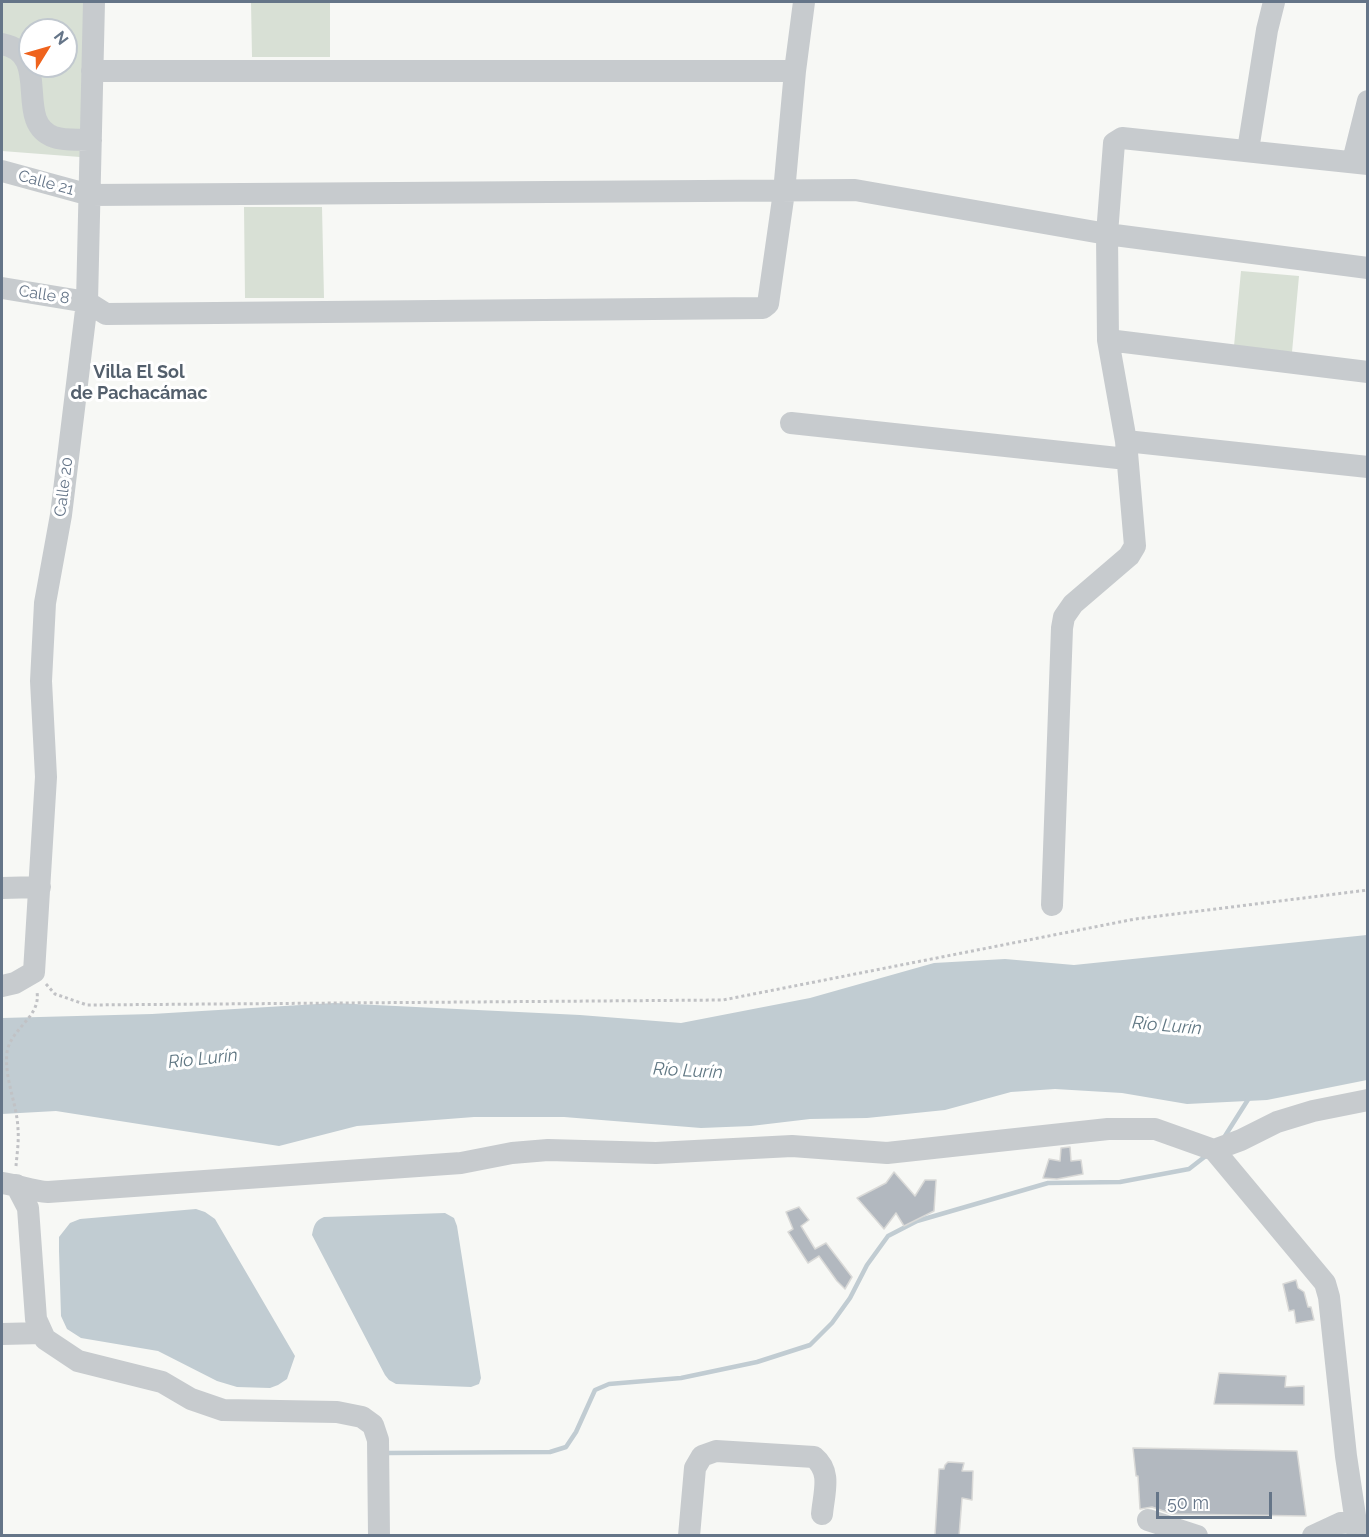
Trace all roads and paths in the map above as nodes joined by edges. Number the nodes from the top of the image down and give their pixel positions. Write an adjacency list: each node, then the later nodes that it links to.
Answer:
1 (94, 2): 6 (street, Calle 20)
2 (804, 2): 5 (street)
3 (1274, 2): 9 (street)
4 (2, 44): 8 (street)
5 (795, 70): 6 (street); 12 (street)
6 (92, 71): 8 (street, Calle 20)
7 (1368, 101): 10 (street)
8 (91, 140): 13 (street, Calle 20)
9 (1248, 150): 10 (street); 14 (street)
10 (1360, 163)
11 (2, 171): 13 (street, Calle 21)
12 (784, 192): 13 (street, Calle 21); 14 (street, Calle 21); 17 (street, Calle 8)
13 (90, 195): 17 (street, Calle 20)
14 (1107, 234): 15 (street, Calle 21); 18 (street)
15 (1368, 268)
16 (2, 288): 17 (street, Calle 8)
17 (87, 302): 23 (street, Calle 20)
18 (1108, 340): 19 (street); 21 (street)
19 (1368, 372)
20 (791, 423): 21 (street)
21 (1127, 450): 22 (street); 26 (street)
22 (1368, 467)
23 (40, 887): 24 (street); 27 (street, Calle 20)
24 (2, 888)
25 (1368, 890): 27 (path)
26 (1052, 905)
27 (34, 972): 28 (street); 31 (path)
28 (2, 986)
29 (1368, 1100): 30 (street)
30 (1214, 1149): 31 (street); 36 (street)
31 (9, 1184): 32 (street)
32 (42, 1333): 33 (street); 37 (street)
33 (2, 1334)
34 (822, 1514): 38 (street)
35 (1148, 1520): 39 (street)
36 (1357, 1529): 40 (street)
37 (379, 1536)
38 (688, 1536)
39 (1197, 1536)
40 (1313, 1536)

